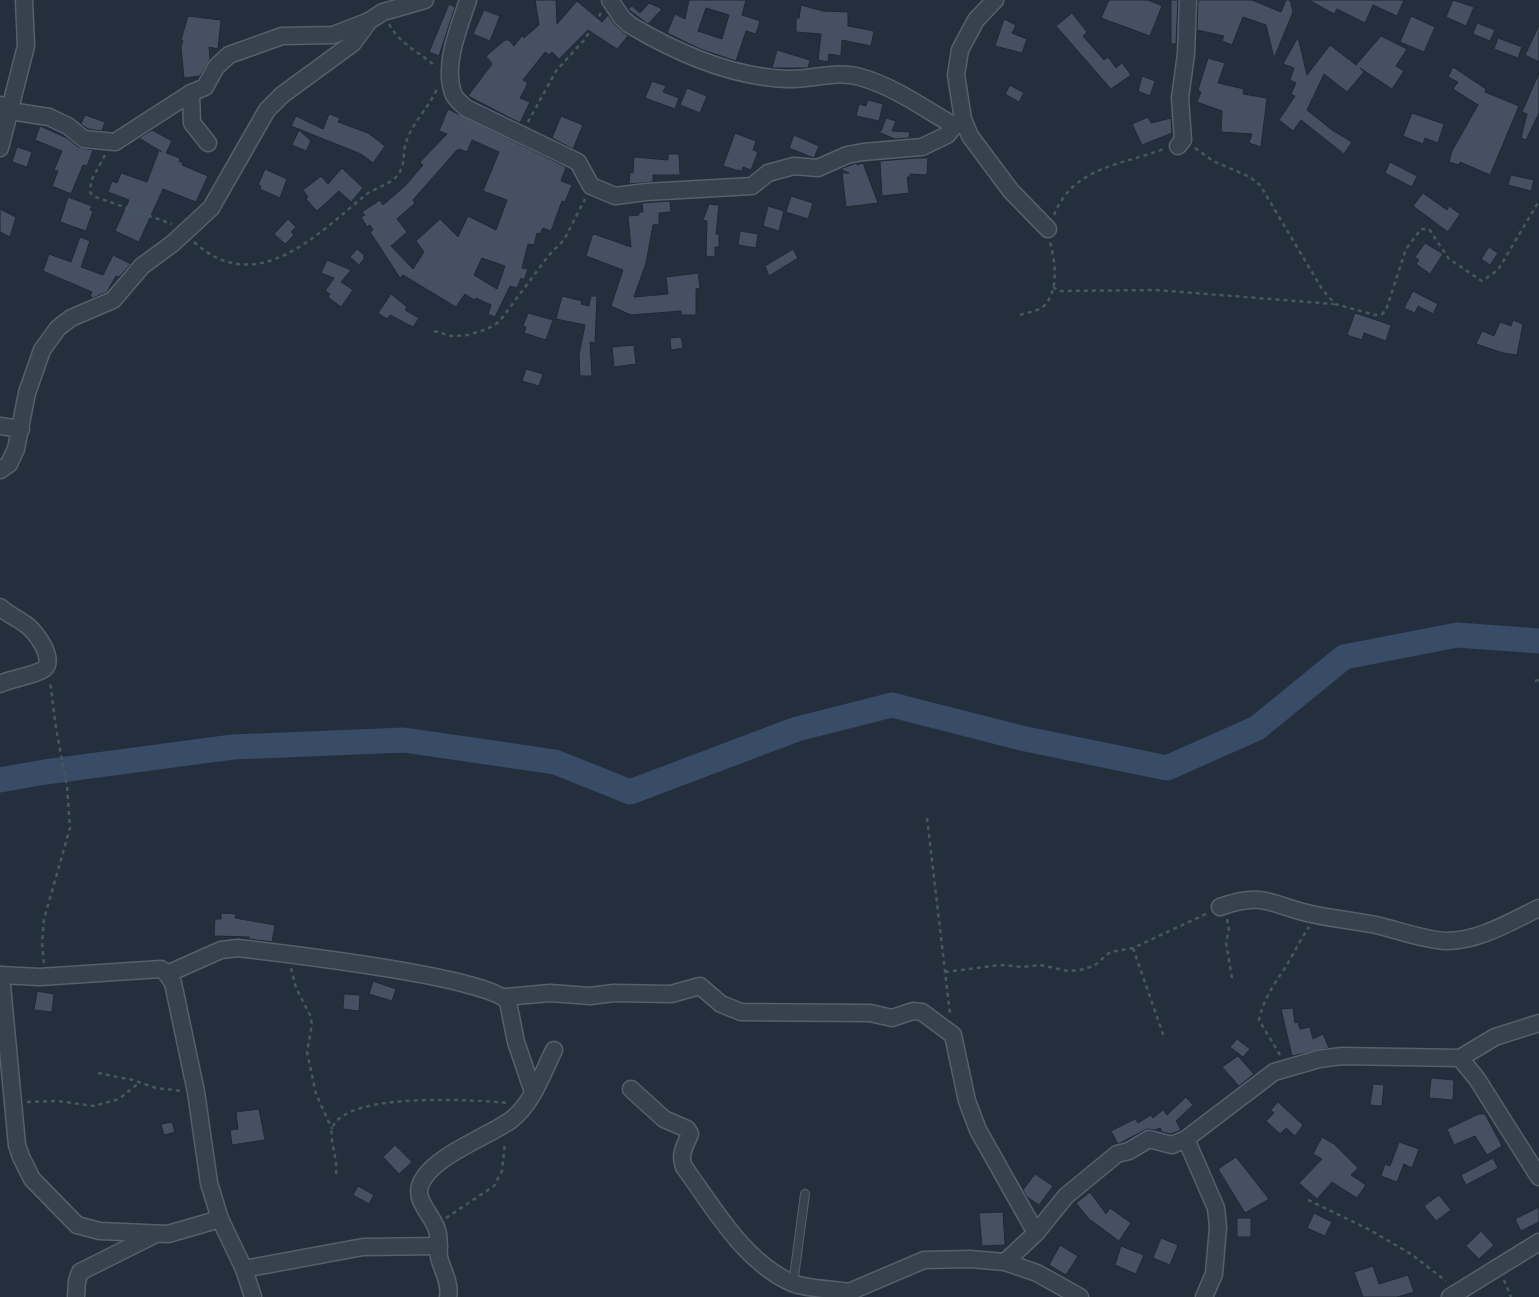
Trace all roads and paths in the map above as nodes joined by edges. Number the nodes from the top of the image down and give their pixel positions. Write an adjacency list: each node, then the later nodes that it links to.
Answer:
1 (24, 0): 11 (street)
2 (425, 0): 7 (street)
3 (468, 0): 9 (street)
4 (995, 0): 12 (street)
5 (1187, 0): 16 (street)
6 (607, 4): 12 (street); 13 (path)
7 (383, 12): 8 (street); 9 (path)
8 (369, 21): 10 (street); 21 (street)
9 (447, 78): 13 (street); 21 (path)
10 (191, 93): 14 (street); 15 (street)
11 (5, 108): 14 (street); 17 (street)
12 (960, 125): 18 (street); 20 (street)
13 (521, 134): 18 (street)
14 (115, 142): 21 (path)
15 (208, 143)
16 (1180, 143): 20 (path); 23 (path)
17 (0, 148)
18 (591, 186): 25 (path)
19 (1539, 201): 23 (path)
20 (1048, 229): 22 (path)
21 (184, 233): 27 (street)
22 (1053, 287): 23 (path); 24 (path)
23 (1335, 304)
24 (1020, 315)
25 (434, 331)
26 (0, 426): 27 (street)
27 (20, 429): 28 (street)
28 (0, 470)
29 (0, 607): 30 (street)
30 (48, 663): 31 (street); 41 (path)
31 (0, 684)
32 (927, 818): 38 (path)
33 (1222, 906): 35 (street); 36 (path); 42 (path)
34 (1539, 908): 35 (street)
35 (1316, 915): 49 (path)
36 (1133, 948): 38 (path); 46 (path)
37 (288, 954): 39 (street); 43 (street); 57 (path)
38 (945, 972): 45 (path)
39 (167, 974): 41 (street); 53 (street)
40 (1, 975): 41 (street); 55 (street)
41 (46, 977)
42 (1232, 978)
43 (504, 997): 45 (street); 54 (street)
44 (1539, 1023): 48 (street)
45 (953, 1035): 65 (street)
46 (1164, 1037)
47 (554, 1050): 54 (street)
48 (1460, 1058): 49 (street); 60 (street)
49 (1288, 1068): 58 (street)
50 (98, 1073): 51 (path)
51 (140, 1082): 53 (path); 55 (path)
52 (632, 1089): 71 (street)
53 (196, 1092): 63 (street)
54 (530, 1098): 56 (street); 57 (path)
55 (14, 1102): 66 (street)
56 (506, 1122): 64 (path); 64 (street)
57 (332, 1129): 59 (path)
58 (1186, 1140): 65 (street); 78 (street)
59 (336, 1174)
60 (1539, 1177)
61 (804, 1194): 71 (lane)
62 (1308, 1200): 73 (path)
63 (220, 1219): 66 (street); 70 (street)
64 (435, 1227): 68 (street)
65 (1036, 1233): 69 (street)
66 (155, 1234): 74 (street)
67 (1539, 1242): 73 (street)
68 (439, 1246): 70 (street); 76 (street)
69 (1005, 1262): 72 (street); 77 (street)
70 (244, 1270): 75 (street)
71 (793, 1284): 72 (street)
72 (847, 1294)
73 (1455, 1294)
74 (76, 1297)
75 (253, 1297)
76 (448, 1297)
77 (1080, 1297)
78 (1204, 1297)

